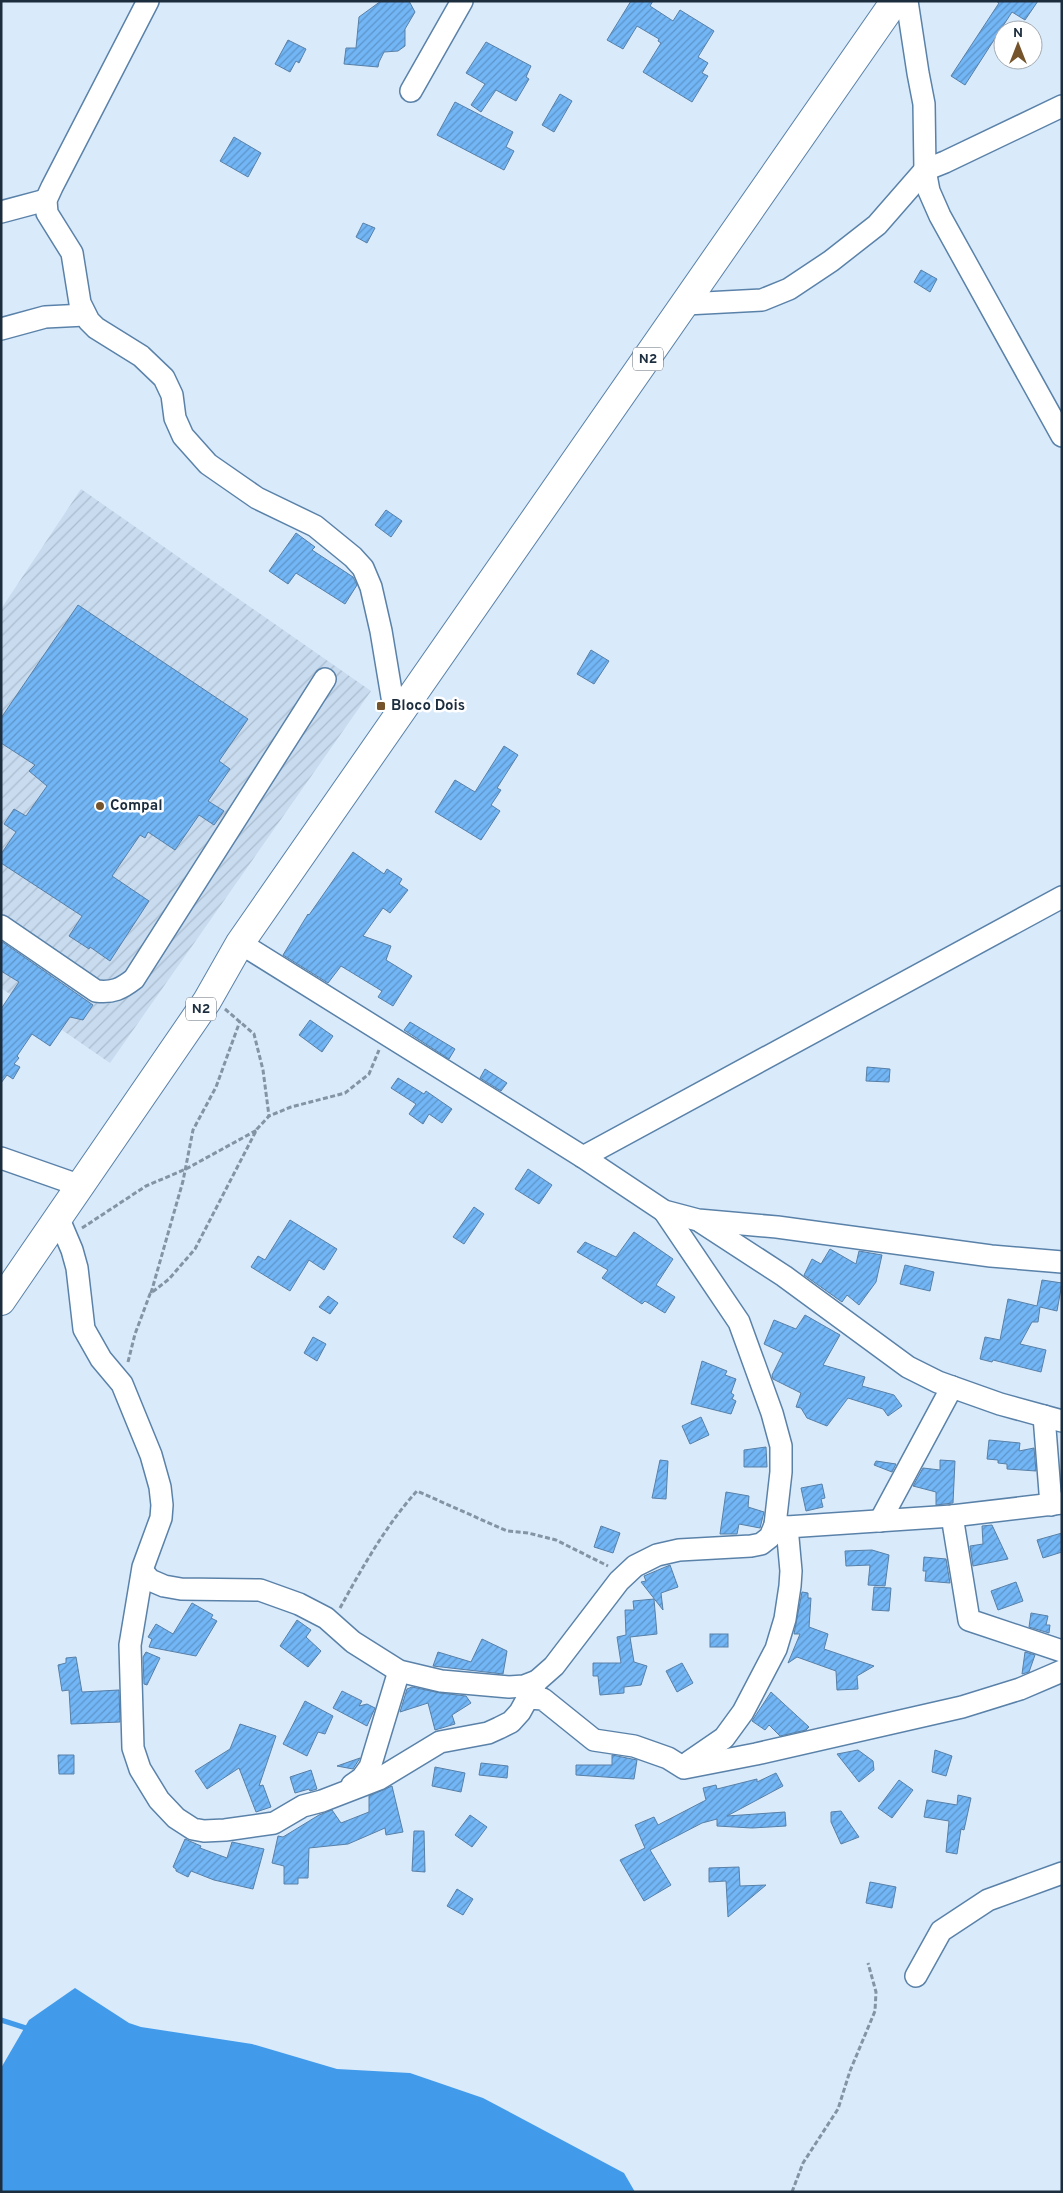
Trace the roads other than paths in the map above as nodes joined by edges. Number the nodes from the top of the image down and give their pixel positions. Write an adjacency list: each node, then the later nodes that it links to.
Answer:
1 (148, 1): 8 (street)
2 (462, 1): 5 (street)
3 (895, 1): 10 (main road, N2)
4 (907, 1): 7 (street)
5 (411, 91)
6 (1062, 106): 7 (street)
7 (925, 170): 10 (street); 13 (street)
8 (46, 200): 9 (street); 11 (street)
9 (1, 212)
10 (686, 304): 15 (main road, N2)
11 (85, 315): 12 (street); 15 (street)
12 (1, 329)
13 (1062, 436)
14 (325, 679): 17 (street)
15 (396, 722): 18 (main road, N2)
16 (1062, 897): 19 (street)
17 (1, 926)
18 (240, 943): 19 (street); 21 (main road, N2)
19 (583, 1157): 22 (street)
20 (1, 1158): 21 (street)
21 (81, 1186): 24 (main road, N2)
22 (664, 1211): 23 (street); 32 (street)
23 (698, 1220): 25 (street); 27 (street)
24 (63, 1228): 26 (main road, N2); 33 (street)
25 (1062, 1262)
26 (1, 1302)
27 (952, 1387): 28 (street); 31 (street)
28 (1053, 1418): 29 (street)
29 (1056, 1504): 30 (street)
30 (952, 1516): 31 (street); 34 (street)
31 (880, 1521): 32 (street)
32 (781, 1526): 37 (street); 38 (street)
33 (143, 1572): 35 (street); 39 (street)
34 (1062, 1651)
35 (399, 1671): 37 (street); 39 (street)
36 (1062, 1671): 38 (street)
37 (533, 1689): 38 (street); 39 (street)
38 (684, 1768)
39 (339, 1794)
40 (1062, 1874): 41 (street)
41 (916, 1976)

